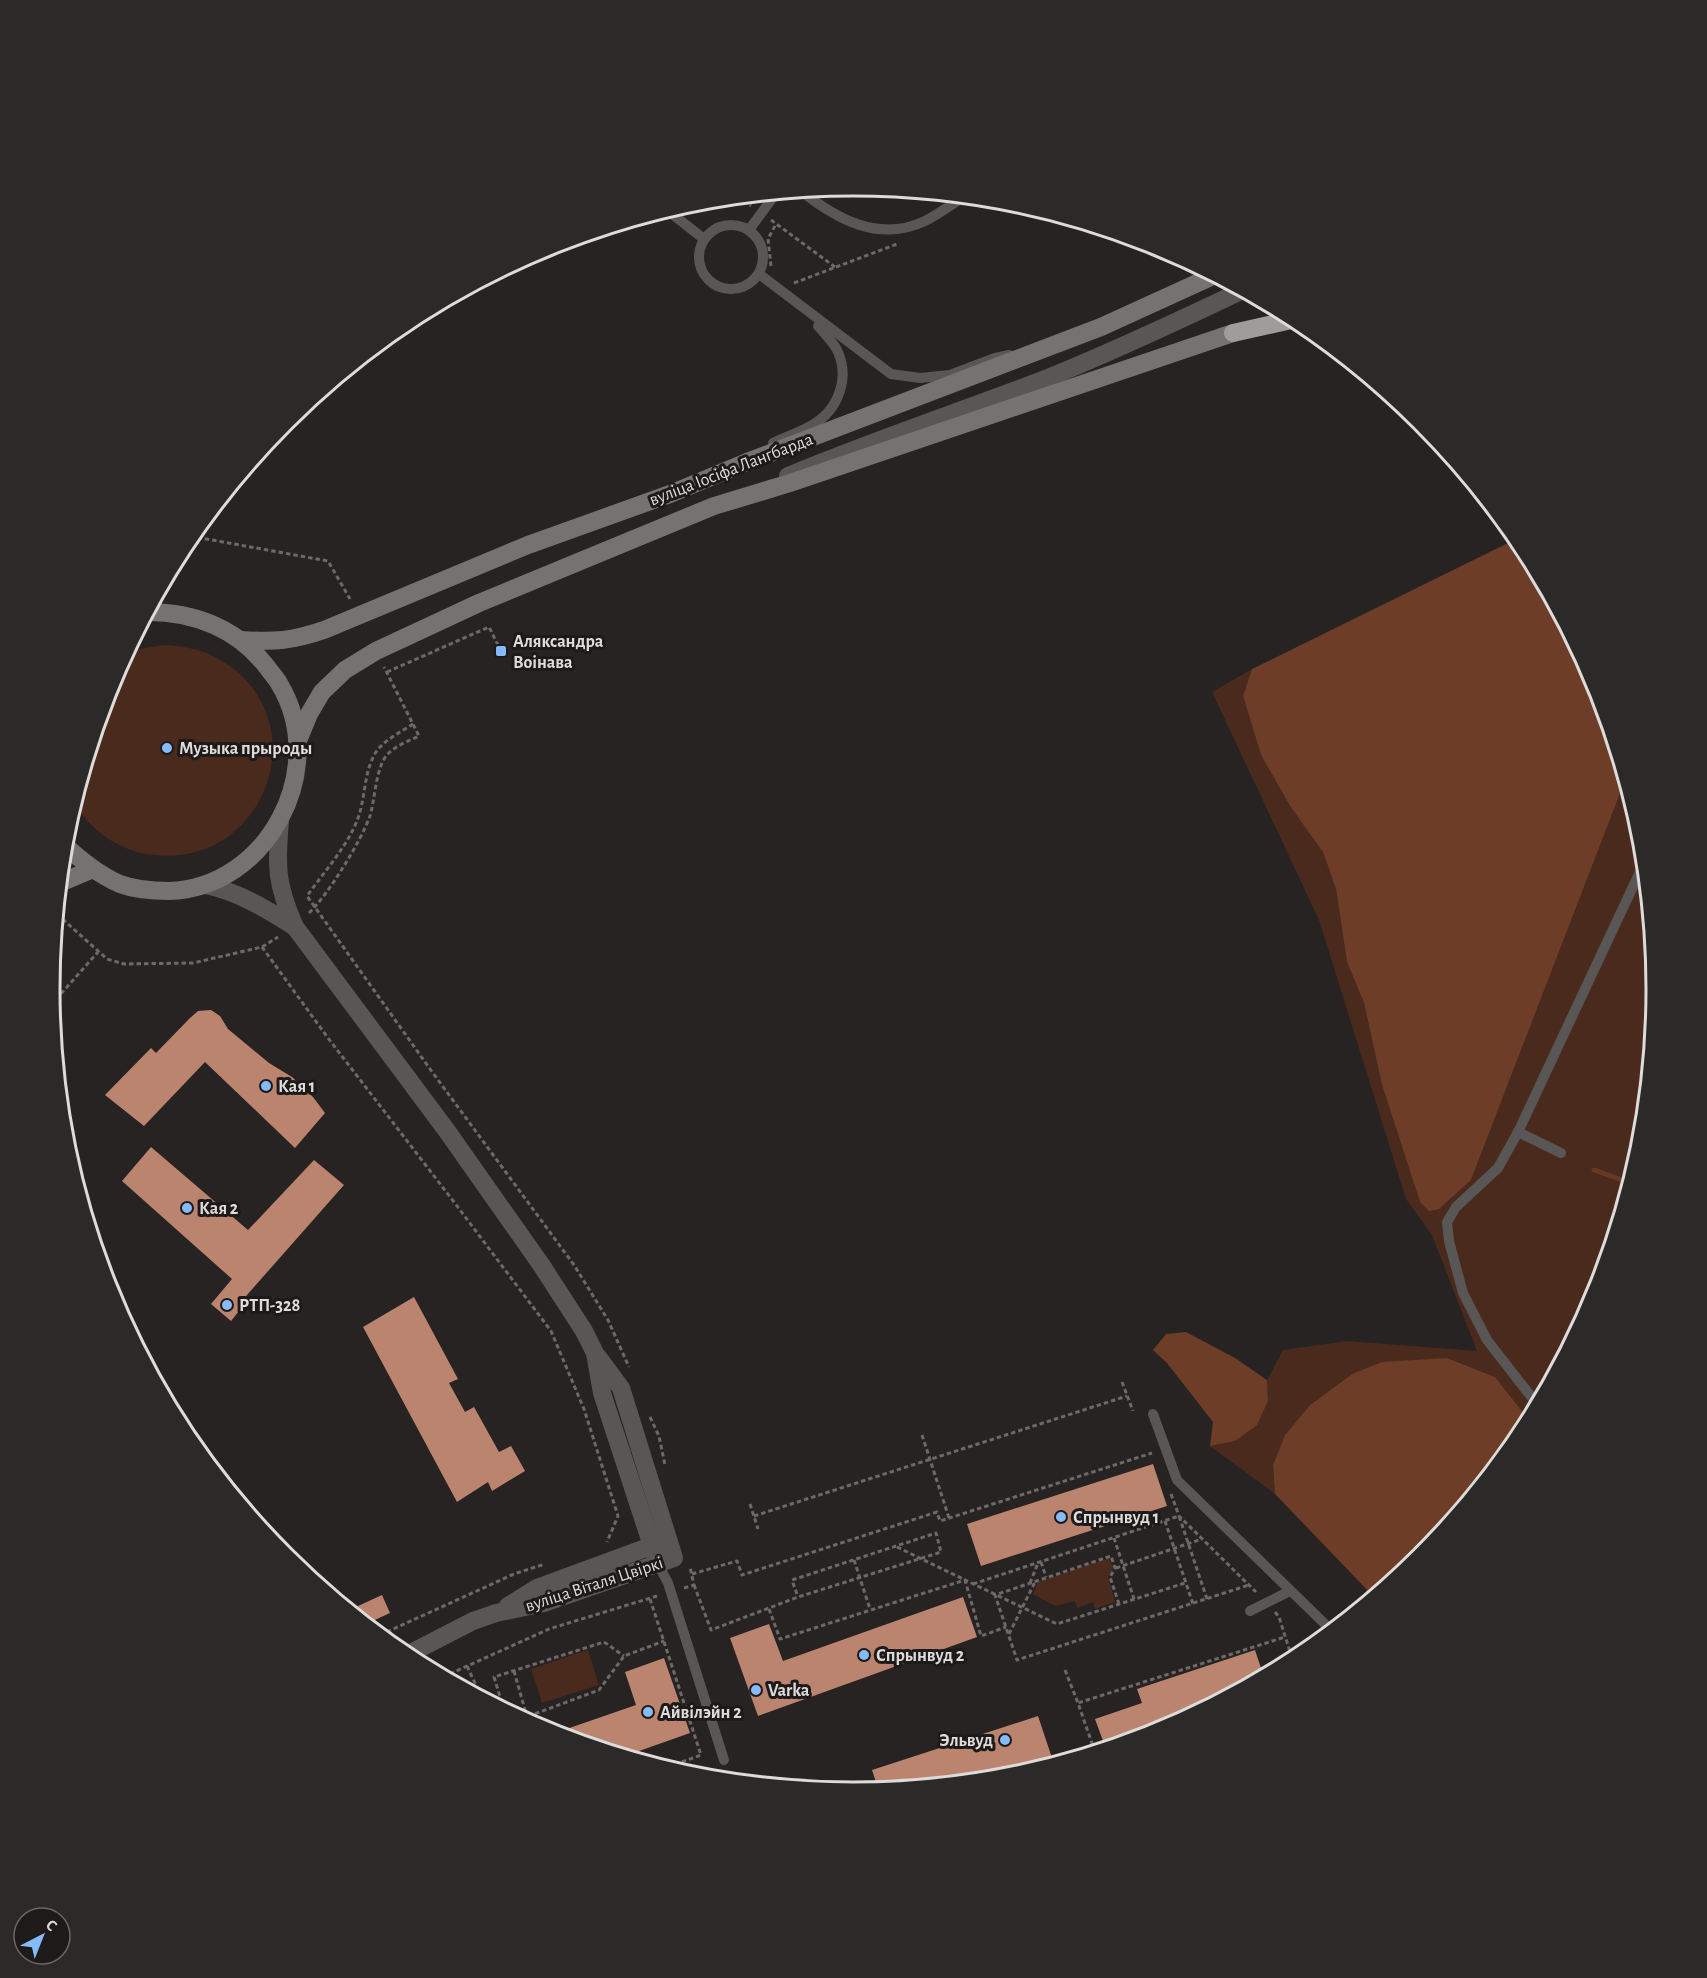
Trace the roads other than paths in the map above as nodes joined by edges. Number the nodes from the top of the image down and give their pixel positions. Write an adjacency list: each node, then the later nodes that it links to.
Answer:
1 (808, 197): 3 (lane)
2 (771, 200): 5 (lane)
3 (956, 202)
4 (676, 217): 6 (lane)
5 (749, 230): 6 (lane); 7 (lane)
6 (704, 238): 7 (lane)
7 (759, 274): 10 (lane)
8 (1207, 279): 13 (main road, вуліца Іосіфа Лангбарда)
9 (1235, 294): 15 (street)
10 (804, 310): 13 (lane); 14 (lane)
11 (1283, 322): 12 (highway)
12 (1233, 333): 15 (main road, вуліца Іосіфа Лангбарда)
13 (1033, 352): 14 (main road, вуліца Іосіфа Лангбарда)
14 (747, 462): 17 (main road, вуліца Іосіфа Лангбарда)
15 (714, 506): 18 (main road, вуліца Іосіфа Лангбарда)
16 (156, 612): 17 (main road)
17 (241, 640): 18 (main road)
18 (297, 743): 19 (main road)
19 (280, 821): 24 (main road); 25 (street)
20 (72, 852): 21 (main road)
21 (93, 869): 23 (main road); 24 (main road)
22 (1638, 875): 26 (lane)
23 (68, 880)
24 (206, 885): 25 (street)
25 (295, 927): 30 (street, вуліца Віталя Цвіркі)
26 (1518, 1132): 27 (lane); 28 (lane)
27 (1562, 1153)
28 (1534, 1398)
29 (1153, 1414): 33 (lane)
30 (661, 1543): 31 (street); 35 (street, вуліца Віталя Цвіркі)
31 (674, 1562): 32 (lane); 32 (lane); 35 (street, вуліца Віталя Цвіркі)
32 (670, 1587): 38 (lane)
33 (1290, 1591): 34 (lane); 36 (lane)
34 (1250, 1611)
35 (496, 1613): 37 (street, вуліца Віталя Цвіркі)
36 (1325, 1627)
37 (416, 1651)
38 (724, 1760)

